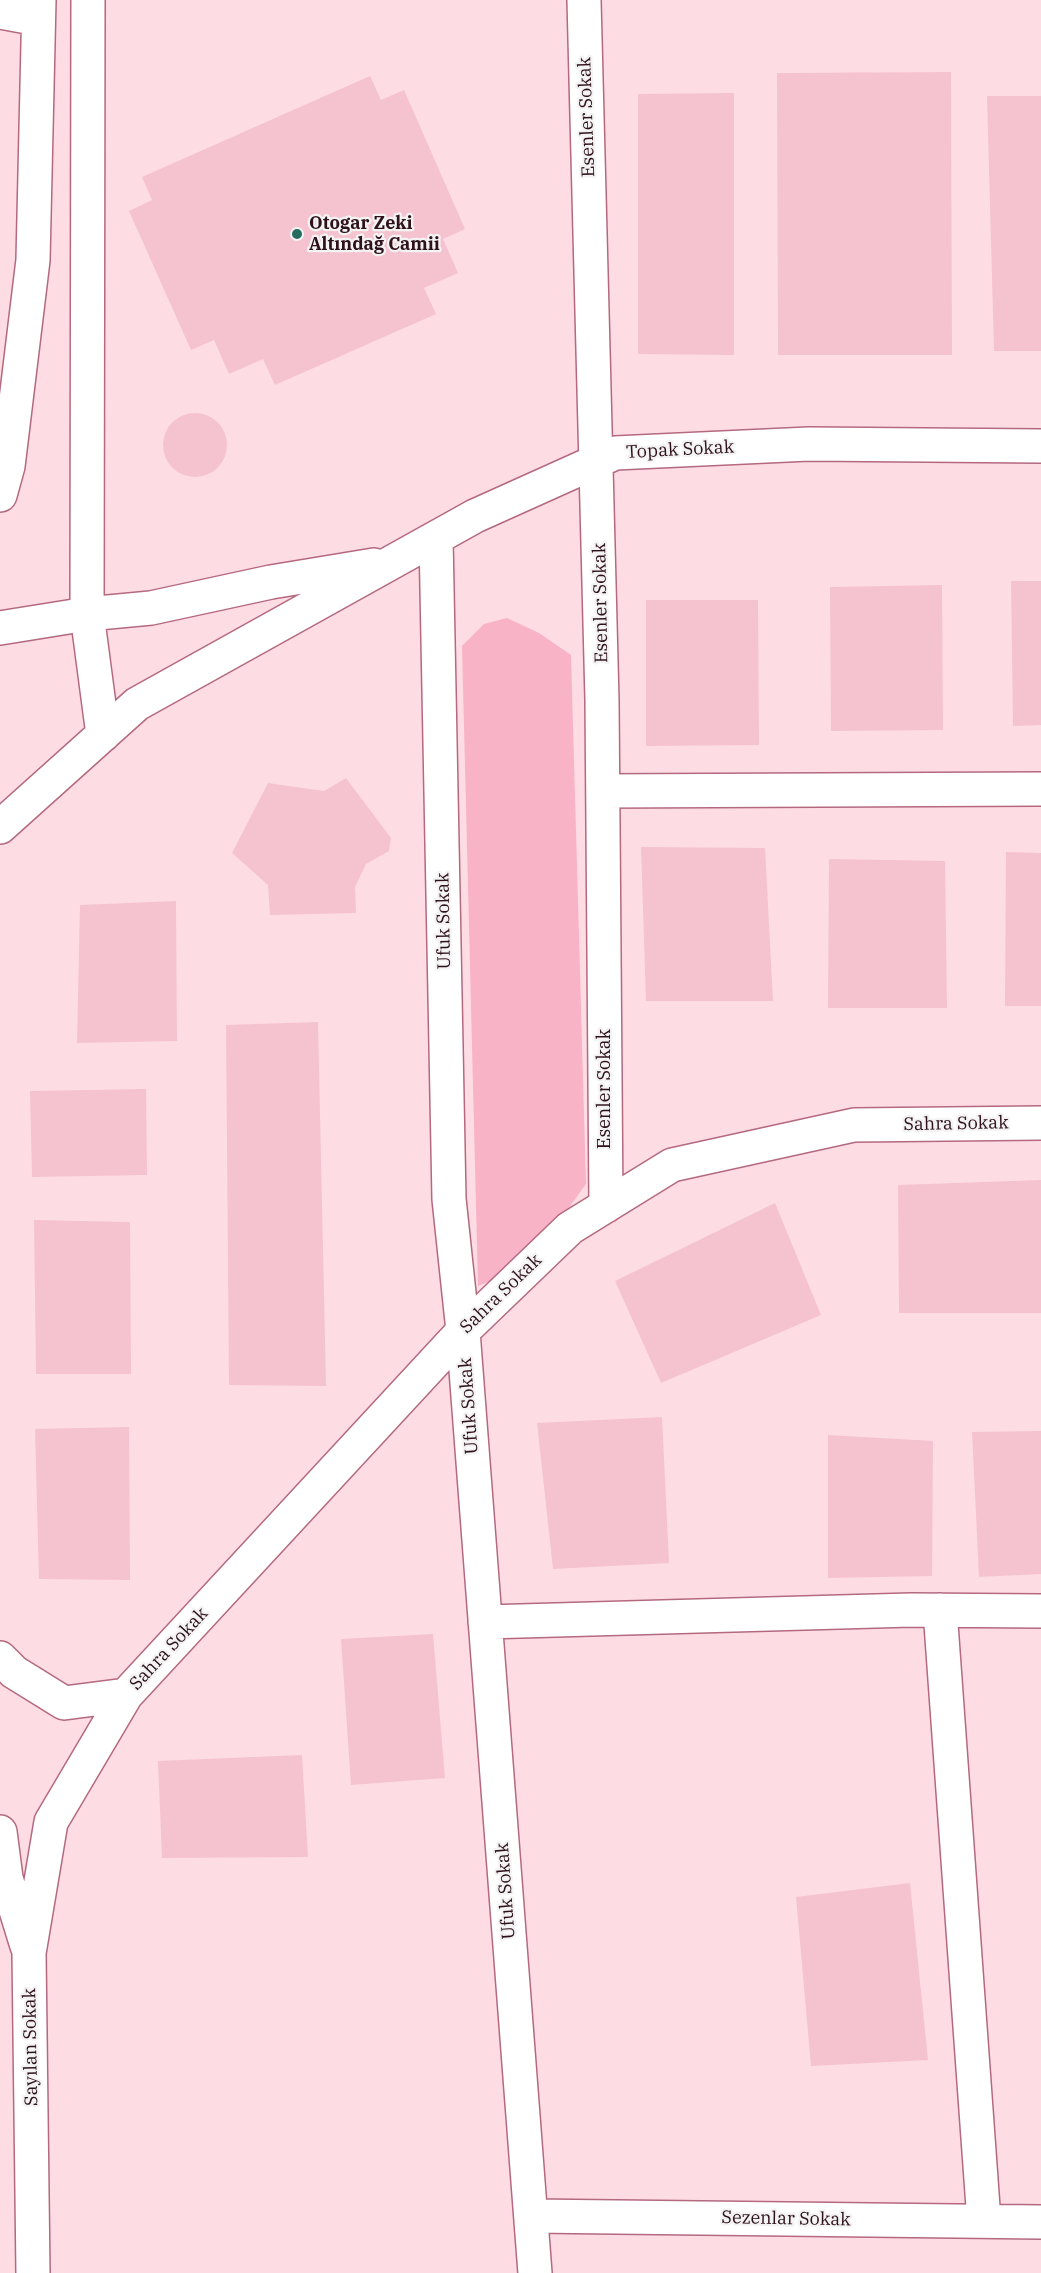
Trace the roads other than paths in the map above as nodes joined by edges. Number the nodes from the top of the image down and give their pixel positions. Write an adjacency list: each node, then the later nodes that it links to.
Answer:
1 (88, 0): 10 (street)
2 (584, 0): 6 (street, Esenler Sokak)
3 (39, 9): 4 (street); 7 (street)
4 (0, 12)
5 (1041, 446): 6 (street, Topak Sokak)
6 (598, 461): 8 (street, Topak Sokak); 14 (street, Esenler Sokak)
7 (0, 495)
8 (436, 538): 9 (street, Topak Sokak); 18 (street, Ufuk Sokak)
9 (396, 561): 10 (street); 12 (street, Topak Sokak)
10 (87, 614): 11 (street); 12 (street)
11 (0, 628)
12 (103, 735): 15 (street, Topak Sokak)
13 (1041, 789): 14 (street)
14 (603, 791): 17 (street, Esenler Sokak)
15 (1, 824)
16 (1041, 1123): 17 (street, Sahra Sokak)
17 (606, 1206): 18 (street, Sahra Sokak)
18 (463, 1331): 21 (street, Ufuk Sokak); 23 (street, Sahra Sokak)
19 (940, 1610): 20 (street); 21 (street); 29 (street)
20 (1041, 1611)
21 (485, 1622): 28 (street, Ufuk Sokak)
22 (0, 1658): 23 (street)
23 (126, 1695): 24 (street, Sahra Sokak)
24 (51, 1822): 27 (street, Sayılan Sokak)
25 (0, 1832): 26 (street)
26 (3, 1878): 27 (street)
27 (30, 1953): 31 (street, Sayılan Sokak)
28 (531, 2216): 29 (street, Sezenlar Sokak); 32 (street, Ufuk Sokak)
29 (984, 2221): 30 (street, Sezenlar Sokak)
30 (1041, 2222)
31 (33, 2273)
32 (535, 2273)

